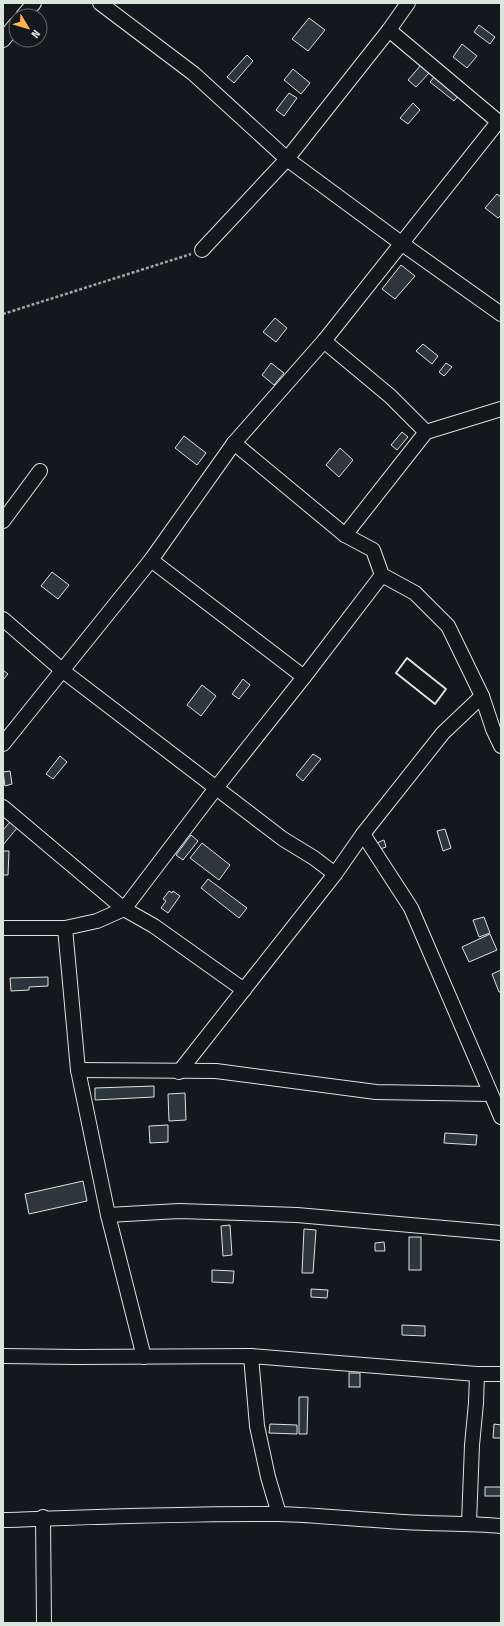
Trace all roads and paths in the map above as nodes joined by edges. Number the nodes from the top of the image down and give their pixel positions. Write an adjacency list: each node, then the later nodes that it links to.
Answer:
1 (100, 3): 5 (street)
2 (408, 3): 3 (street)
3 (389, 30): 4 (street); 5 (street)
4 (500, 123): 6 (street)
5 (287, 158): 6 (street); 7 (street)
6 (401, 243): 9 (street); 10 (street)
7 (202, 250): 8 (path)
8 (3, 314)
9 (501, 314)
10 (324, 341): 12 (street); 13 (street)
11 (501, 409): 12 (street)
12 (426, 432): 16 (street)
13 (234, 442): 16 (street); 17 (street)
14 (40, 471): 15 (street)
15 (3, 522)
16 (345, 535): 18 (street)
17 (152, 560): 20 (street); 21 (street)
18 (382, 575): 21 (street); 22 (street)
19 (3, 619): 20 (street)
20 (63, 671): 24 (street); 26 (street)
21 (304, 677): 26 (street)
22 (482, 696): 23 (street); 28 (street)
23 (497, 726): 25 (street)
24 (3, 744)
25 (501, 746)
26 (216, 788): 29 (street); 30 (street)
27 (3, 806): 30 (street)
28 (363, 834): 29 (street); 36 (street)
29 (335, 874): 33 (street)
30 (124, 909): 32 (street); 33 (street)
31 (3, 928): 32 (street)
32 (65, 928): 34 (street)
33 (244, 990): 35 (street)
34 (78, 1070): 35 (street); 38 (street)
35 (179, 1072): 36 (street)
36 (490, 1094): 37 (street)
37 (501, 1117)
38 (108, 1215): 39 (street); 42 (street)
39 (501, 1233)
40 (3, 1356): 42 (street)
41 (251, 1356): 42 (street); 43 (street); 45 (street)
42 (144, 1357)
43 (477, 1374): 44 (street); 48 (street)
44 (501, 1374)
45 (279, 1514): 46 (street); 48 (street)
46 (43, 1518): 47 (street); 50 (street)
47 (3, 1520)
48 (469, 1523): 49 (street)
49 (501, 1526)
50 (44, 1623)

